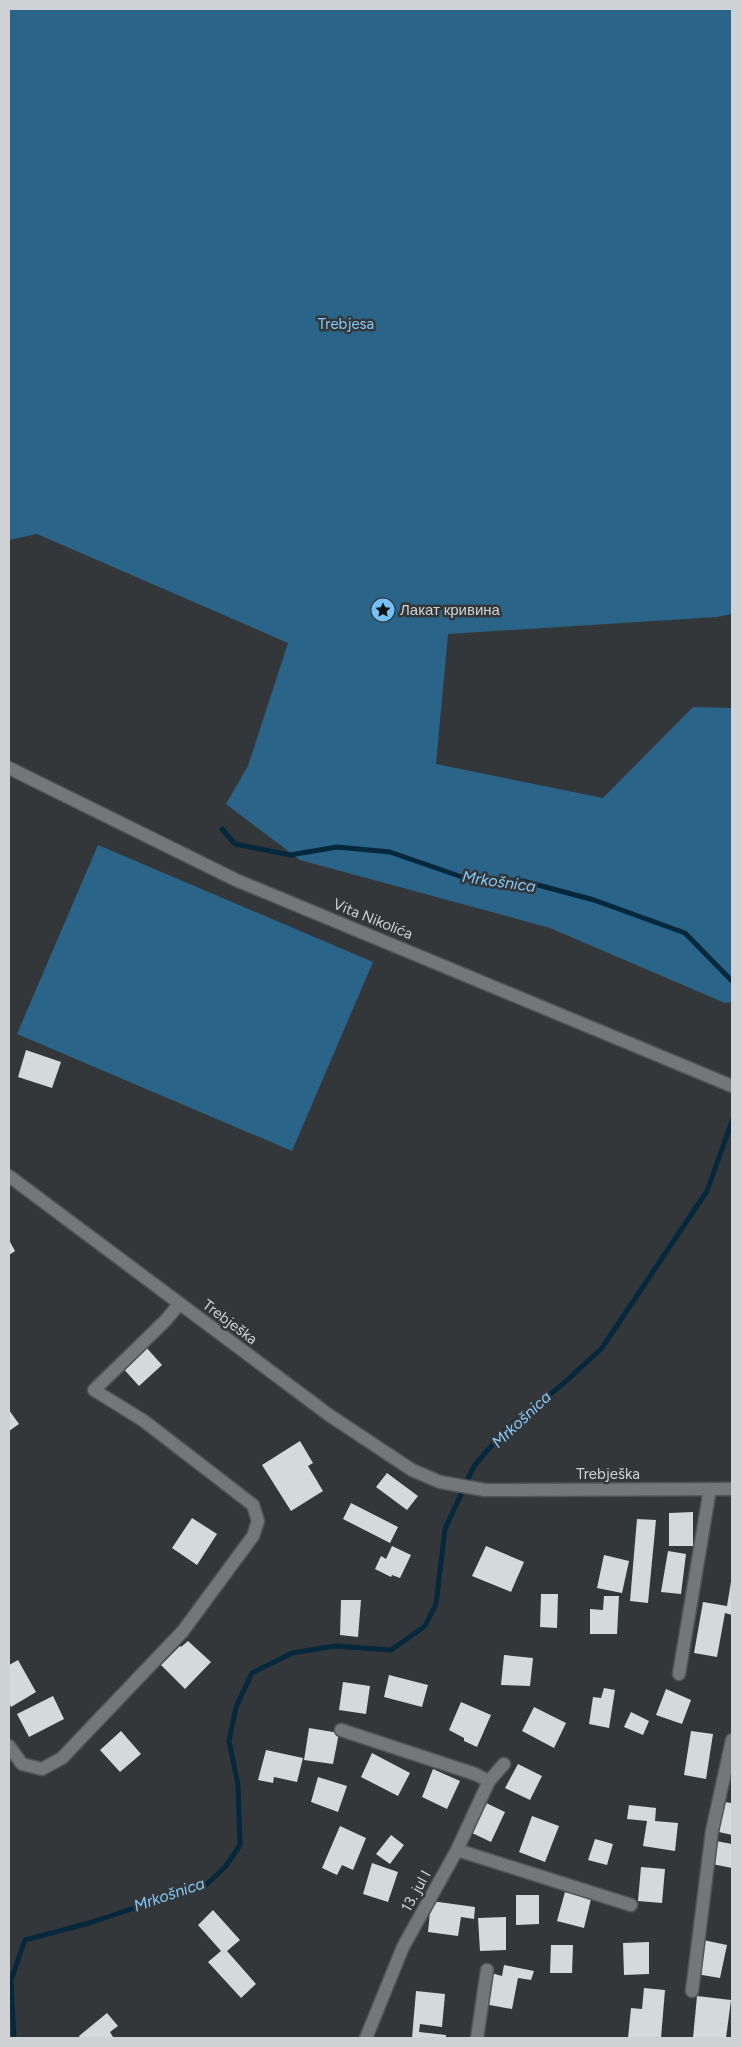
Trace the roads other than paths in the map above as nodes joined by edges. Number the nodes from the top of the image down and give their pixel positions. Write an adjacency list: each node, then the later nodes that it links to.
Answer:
1 (9, 768): 2 (street, Vita Nikolića)
2 (730, 1085)
3 (9, 1176): 4 (street, Trebješka)
4 (179, 1304): 5 (street, Trebješka); 10 (street)
5 (710, 1489): 6 (street, Trebješka); 7 (street)
6 (732, 1489)
7 (679, 1674)
8 (341, 1730): 12 (street)
9 (732, 1740): 16 (street)
10 (9, 1746)
11 (504, 1764): 12 (street, 13. jul I)
12 (489, 1780): 13 (street, 13. jul I)
13 (457, 1850): 14 (street); 17 (street, 13. jul I)
14 (631, 1905)
15 (487, 1970): 18 (street)
16 (692, 1991)
17 (366, 2038)
18 (477, 2038)

